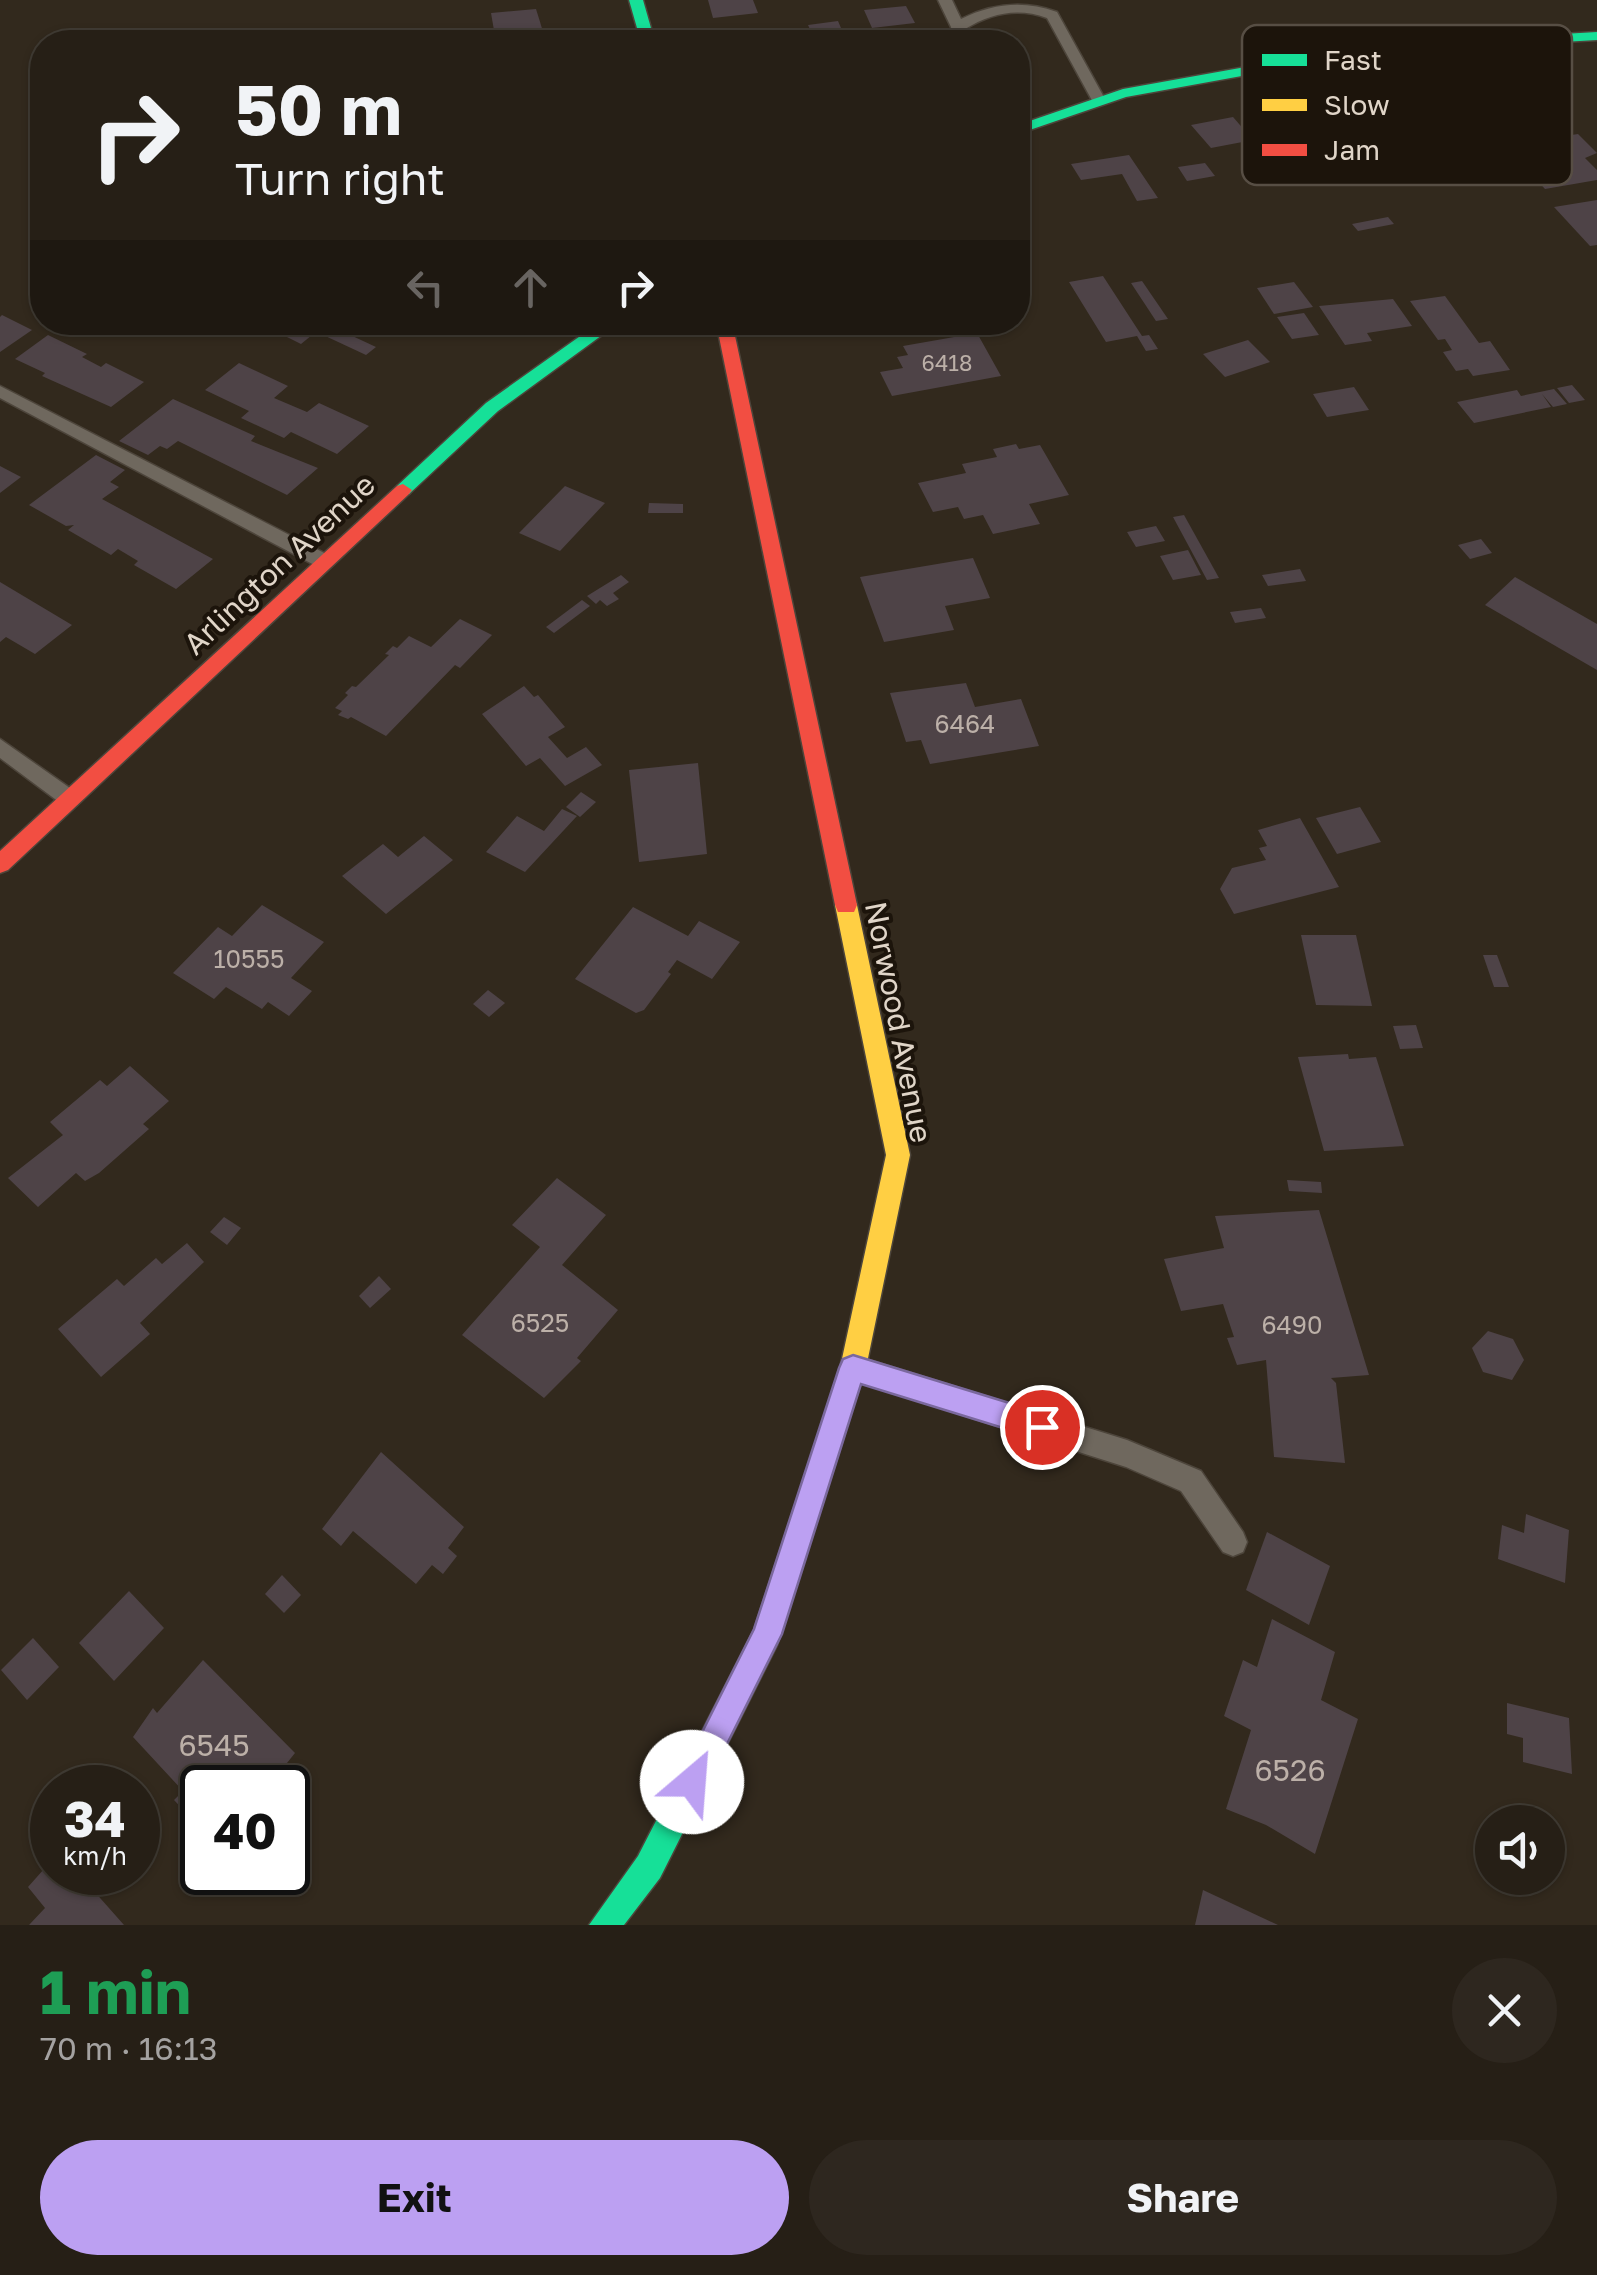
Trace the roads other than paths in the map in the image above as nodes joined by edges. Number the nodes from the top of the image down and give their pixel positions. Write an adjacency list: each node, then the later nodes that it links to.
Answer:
1 (636, 0): 3 (main road)
2 (945, 0): 4 (lane)
3 (645, 30)
4 (957, 30)
5 (965, 30): 9 (lane)
6 (1597, 36): 7 (main road)
7 (1572, 37)
8 (1242, 71): 9 (main road)
9 (1100, 101): 10 (main road)
10 (1030, 126)
11 (594, 335): 14 (main road, Arlington Avenue)
12 (727, 335): 18 (main road, Norwood Avenue)
13 (1, 391): 14 (lane)
14 (326, 562): 16 (main road, Arlington Avenue)
15 (0, 747): 16 (lane)
16 (70, 800): 17 (main road, Arlington Avenue)
17 (0, 864)
18 (853, 1368): 19 (lane); 20 (main road, Norwood Avenue)
19 (1233, 1542)
20 (604, 1925)

